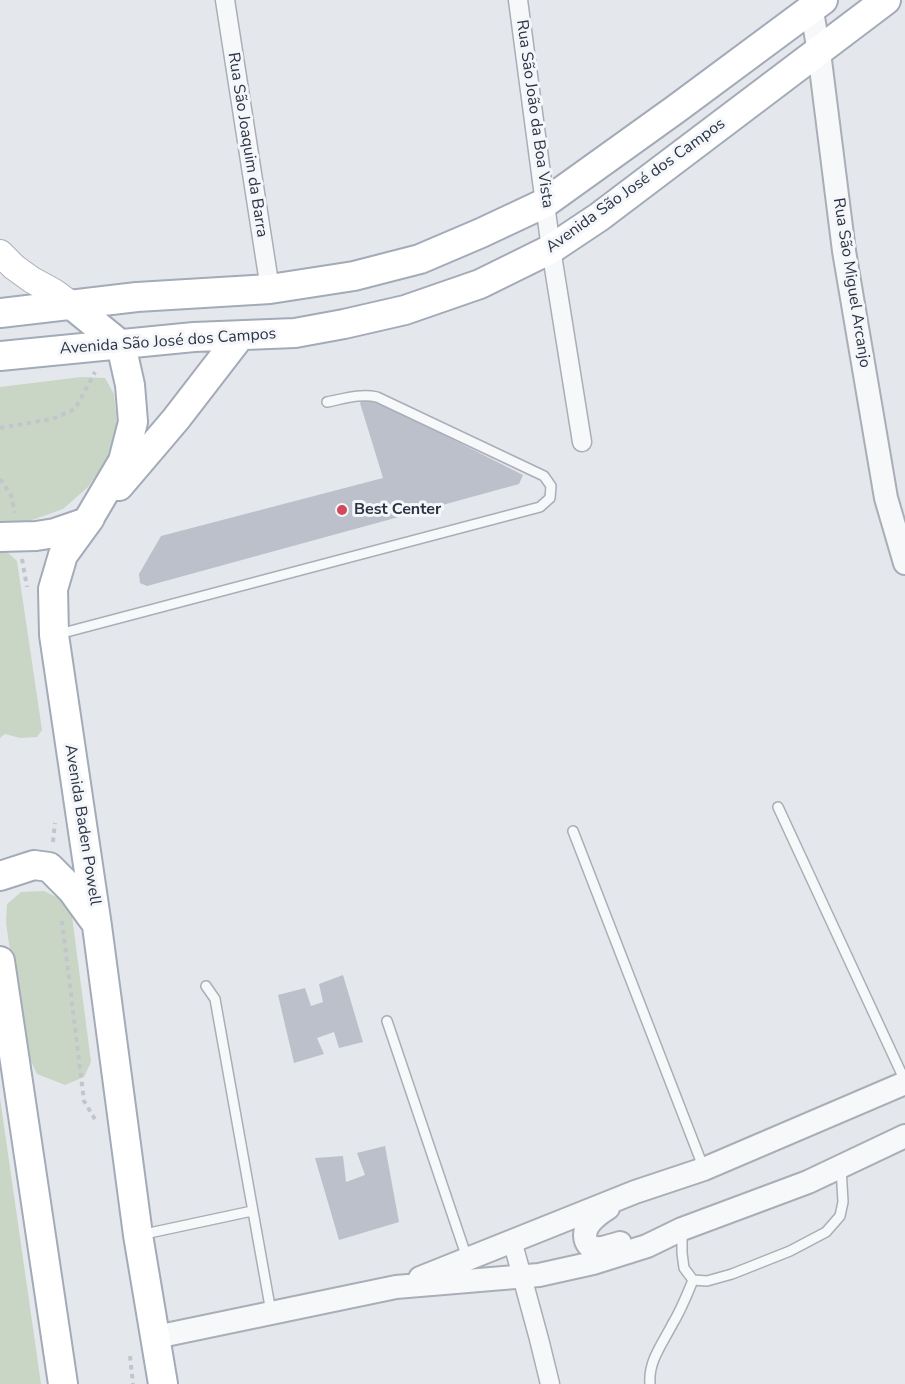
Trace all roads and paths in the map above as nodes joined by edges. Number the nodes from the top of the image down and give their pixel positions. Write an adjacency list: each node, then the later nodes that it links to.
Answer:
1 (225, 0): 9 (street, Rua São Joaquim da Barra)
2 (518, 0): 6 (street, Rua São João da Boa Vista)
3 (886, 0): 5 (main road, Avenida São José dos Campos)
4 (815, 3): 5 (street, Rua São Miguel Arcanjo); 6 (main road)
5 (819, 52): 7 (main road, Avenida São José dos Campos); 19 (street, Rua São Miguel Arcanjo)
6 (545, 203): 7 (street, Rua São João da Boa Vista); 9 (main road)
7 (551, 249): 12 (main road, Avenida São José dos Campos); 16 (street, Rua São João da Boa Vista)
8 (0, 253): 10 (main road)
9 (270, 289): 10 (main road)
10 (73, 306): 11 (main road); 13 (main road)
11 (0, 313)
12 (240, 336): 13 (main road, Avenida São José dos Campos); 17 (main road)
13 (121, 345): 14 (main road, Avenida São José dos Campos); 17 (main road, Avenida Baden Powell)
14 (0, 356)
15 (327, 402): 20 (lane)
16 (582, 442)
17 (87, 522): 18 (main road); 20 (main road, Avenida Baden Powell)
18 (0, 537)
19 (905, 563)
20 (54, 635): 24 (main road, Avenida Baden Powell)
21 (778, 807): 28 (lane)
22 (573, 831): 31 (lane)
23 (0, 876): 24 (main road)
24 (97, 926): 35 (main road, Avenida Baden Powell)
25 (0, 961): 44 (main road)
26 (206, 986): 33 (lane)
27 (387, 1021): 37 (lane)
28 (905, 1082): 31 (street)
29 (905, 1136): 30 (street)
30 (841, 1166): 34 (street); 40 (lane)
31 (704, 1169): 32 (street)
32 (635, 1192): 34 (street); 36 (street)
33 (252, 1211): 35 (lane); 42 (lane)
34 (682, 1229): 38 (street); 40 (lane)
35 (138, 1236): 43 (main road, Avenida Baden Powell)
36 (512, 1240): 37 (street); 38 (street)
37 (467, 1259): 39 (lane); 41 (street)
38 (521, 1276): 39 (street); 46 (street)
39 (474, 1280): 41 (street)
40 (693, 1280): 47 (lane)
41 (396, 1287): 42 (street)
42 (271, 1314): 43 (street)
43 (156, 1337): 45 (main road, Avenida Baden Powell)
44 (63, 1384)
45 (163, 1384)
46 (550, 1384)
47 (650, 1384)

